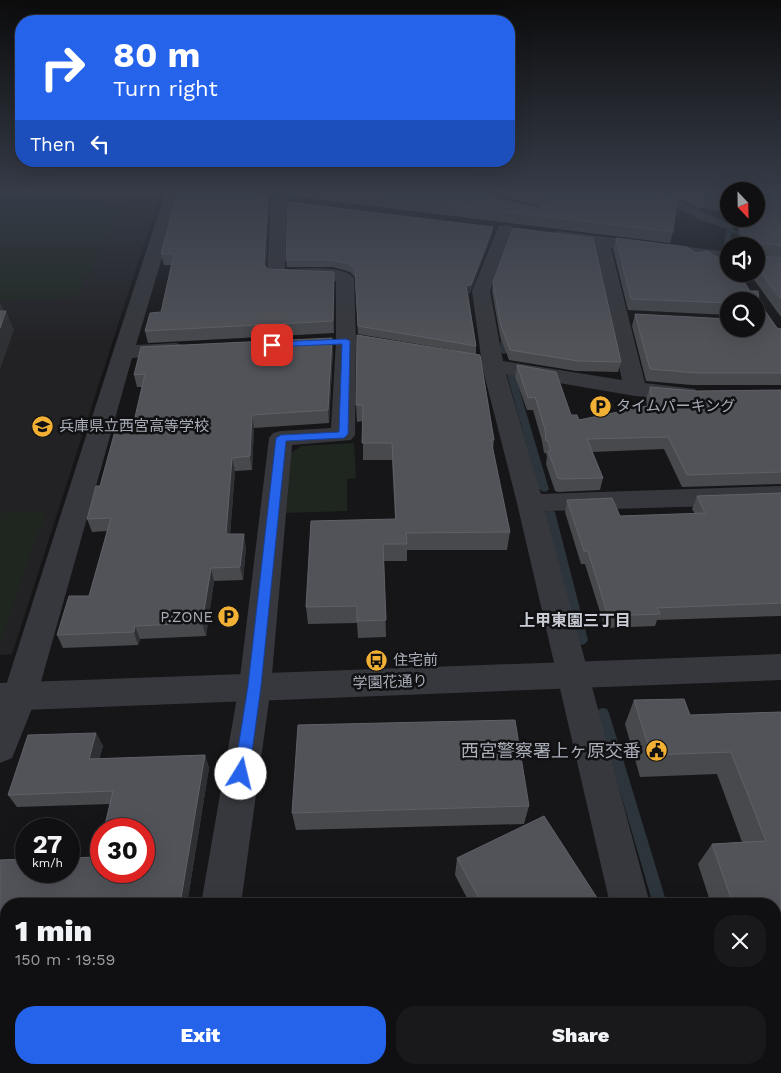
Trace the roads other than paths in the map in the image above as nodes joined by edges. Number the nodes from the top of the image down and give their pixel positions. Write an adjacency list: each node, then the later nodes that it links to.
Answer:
1 (157, 244): 8 (street)
2 (278, 244): 17 (street)
3 (499, 244): 10 (street)
4 (602, 244): 11 (street)
5 (611, 244): 6 (street)
6 (720, 257)
7 (200, 348): 8 (street)
8 (123, 352): 18 (street)
9 (454, 359): 10 (street)
10 (492, 366): 11 (street); 14 (street)
11 (635, 389): 12 (street)
12 (711, 394)
13 (781, 495): 14 (street)
14 (530, 503): 16 (street)
15 (781, 667): 16 (street, 学園花通り)
16 (572, 676): 17 (street, 学園花通り); 21 (street)
17 (255, 686): 18 (street, 学園花通り); 20 (street)
18 (10, 697): 19 (street)
19 (0, 748)
20 (223, 898)
21 (628, 898)

